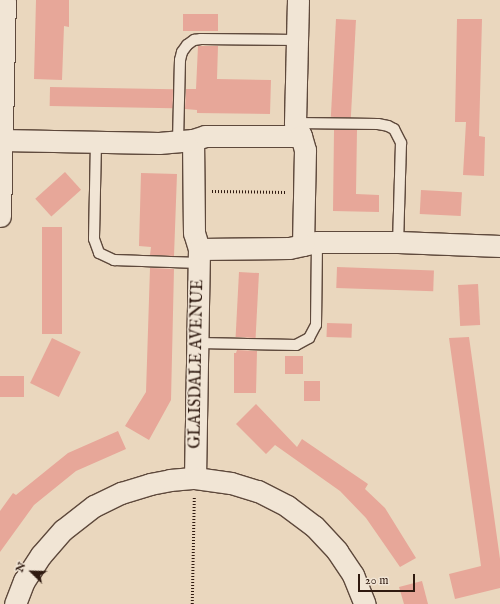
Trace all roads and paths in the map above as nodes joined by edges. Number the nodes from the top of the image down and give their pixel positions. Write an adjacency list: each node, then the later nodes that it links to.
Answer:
1 (5, 0): 5 (street)
2 (298, 0): 3 (street)
3 (297, 40): 4 (street); 6 (lane)
4 (298, 129): 6 (street); 9 (street); 11 (lane)
5 (2, 140): 7 (street); 10 (street)
6 (186, 140): 7 (street); 8 (street, GLAISDALE AVENUE)
7 (96, 142): 14 (lane)
8 (193, 191): 9 (path); 14 (street, GLAISDALE AVENUE)
9 (304, 192): 12 (street)
10 (0, 216)
11 (398, 242): 12 (street); 13 (street)
12 (310, 244): 14 (street); 15 (lane)
13 (500, 246)
14 (199, 256): 15 (street, GLAISDALE AVENUE)
15 (199, 343): 16 (street, GLAISDALE AVENUE)
16 (195, 478): 17 (street); 18 (path); 19 (street)
17 (15, 604)
18 (192, 604)
19 (365, 604)

